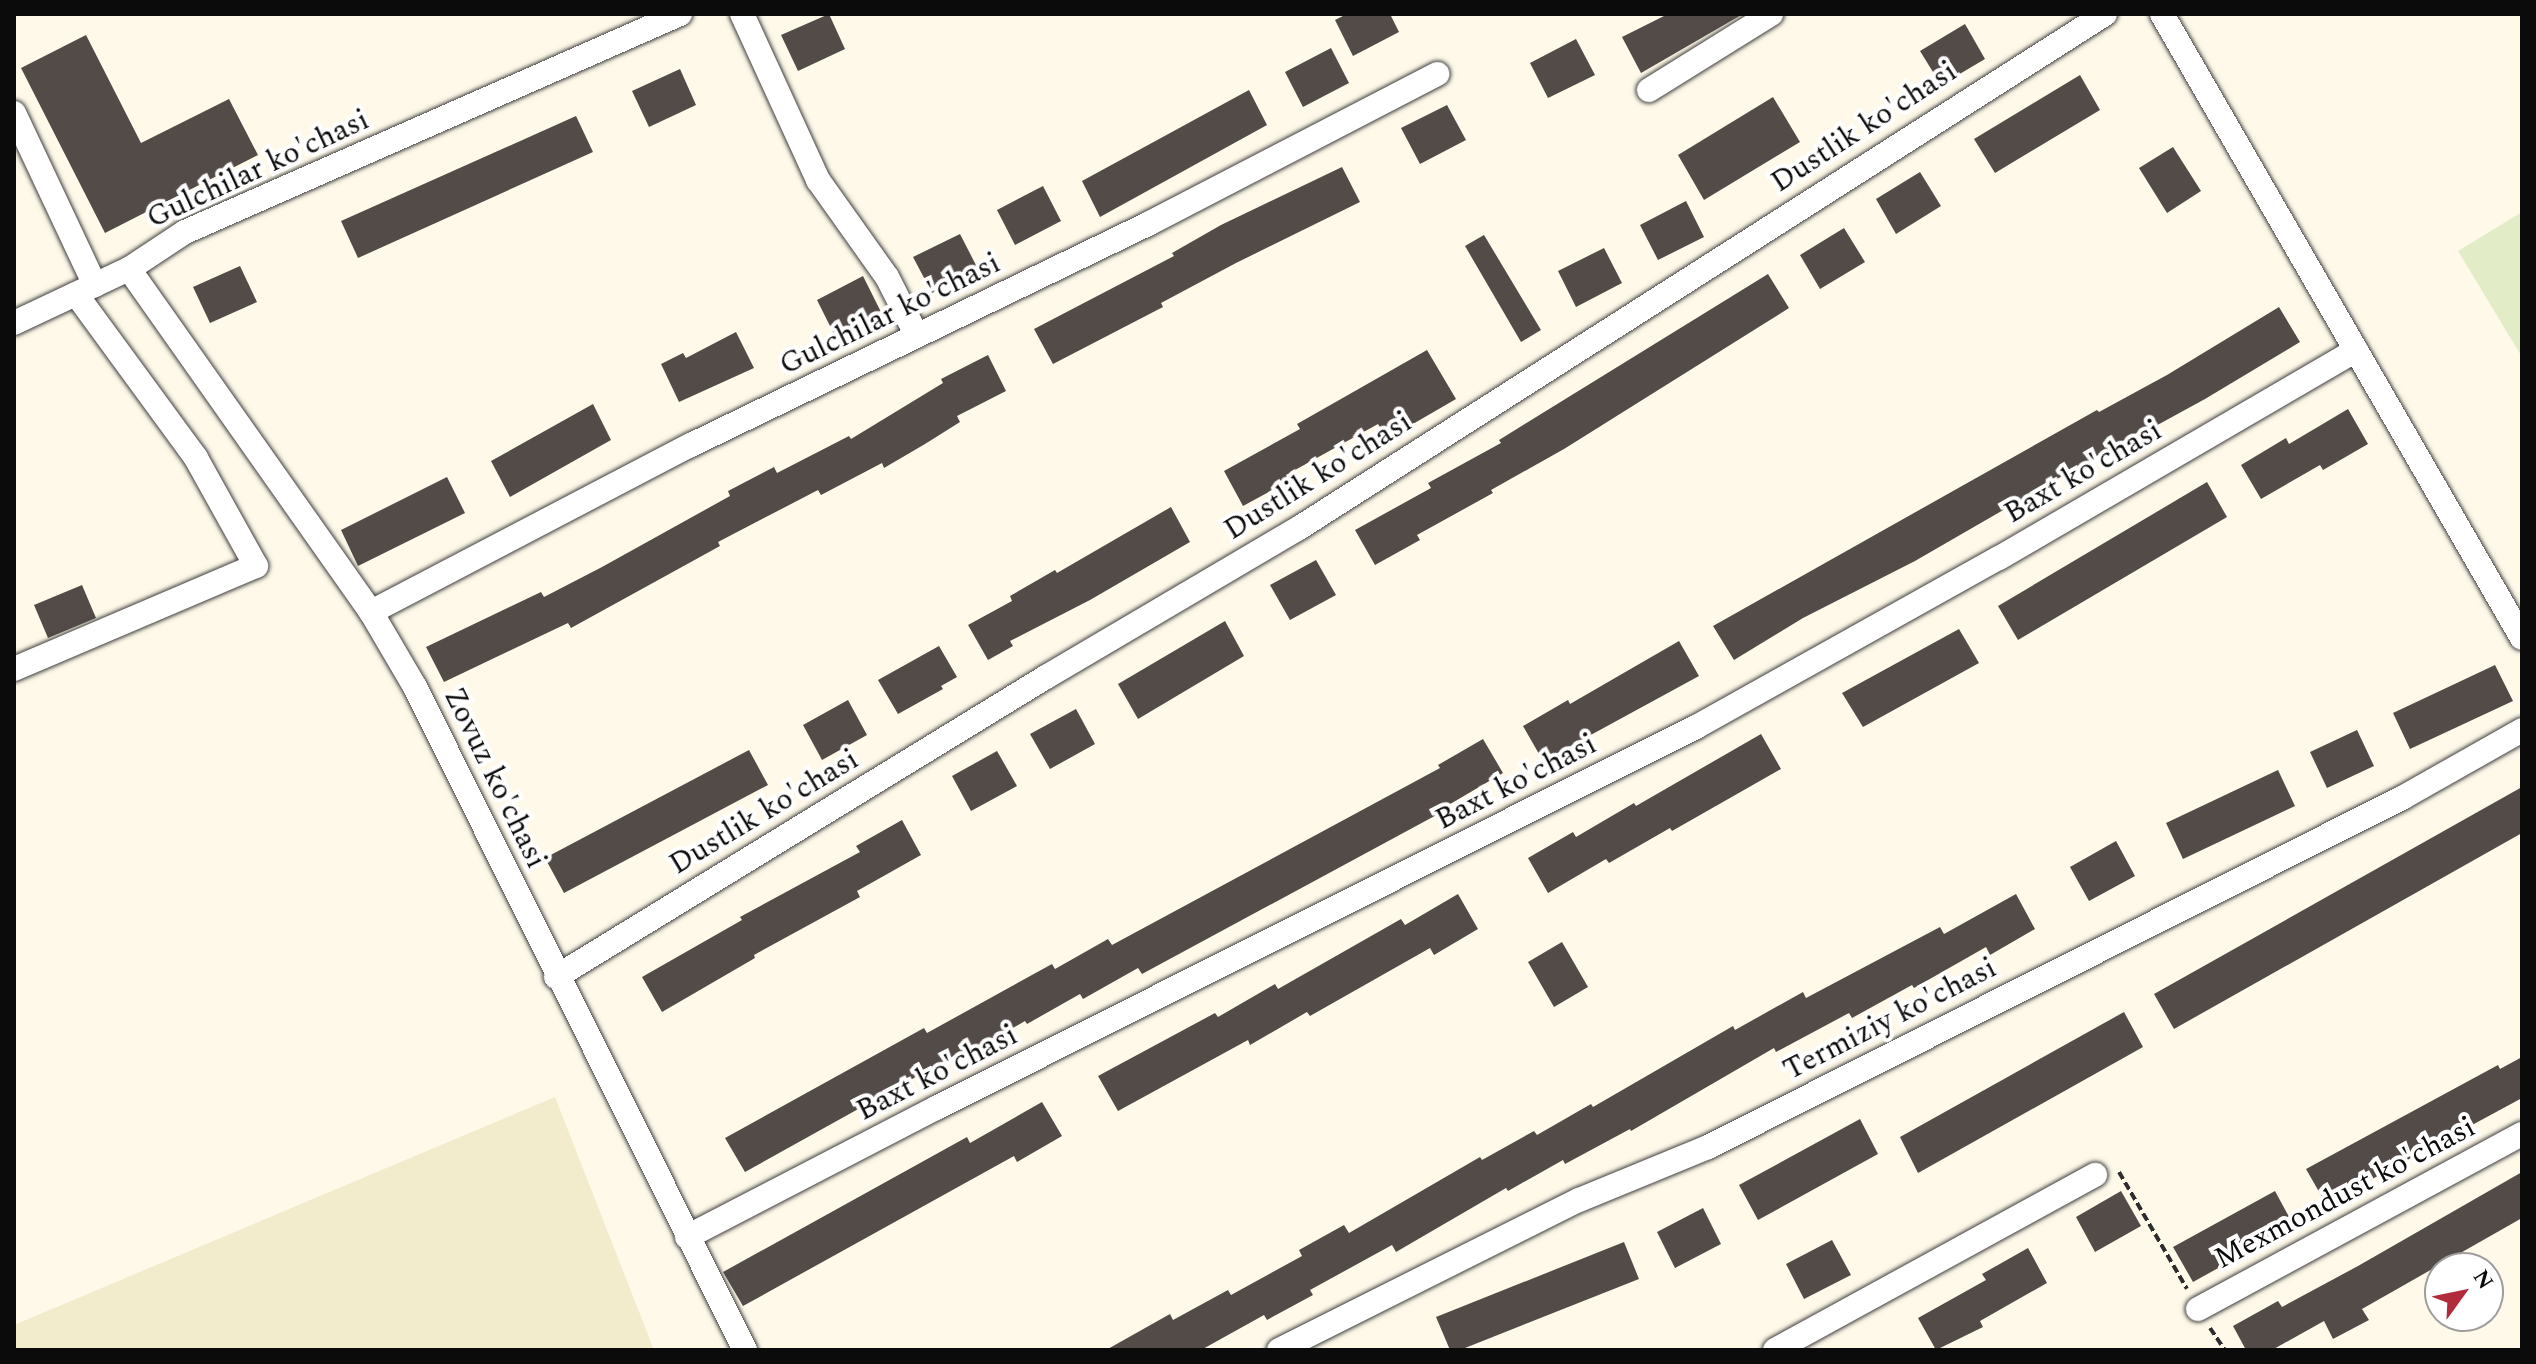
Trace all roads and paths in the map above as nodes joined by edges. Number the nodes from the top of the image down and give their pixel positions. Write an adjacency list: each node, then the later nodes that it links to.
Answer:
1 (680, 14): 9 (street, Gulchilar ko'chasi)
2 (742, 14): 12 (street)
3 (1771, 14): 7 (street)
4 (2105, 14): 18 (street, Dustlik ko'chasi)
5 (2162, 14): 13 (street)
6 (1437, 74): 12 (street, Gulchilar ko'chasi)
7 (1649, 90)
8 (14, 113): 10 (street)
9 (129, 269): 10 (street, Gulchilar ko'chasi); 14 (street, Zovuz ko'chasi)
10 (86, 289): 11 (street, Gulchilar ko'chasi); 16 (street)
11 (14, 323)
12 (917, 336): 14 (street, Gulchilar ko'chasi)
13 (2356, 350): 15 (street); 21 (street, Baxt ko'chasi)
14 (371, 612): 18 (street, Zovuz ko'chasi)
15 (2522, 638)
16 (14, 669)
17 (2522, 730): 24 (street, Termiziy ko'chasi)
18 (556, 977): 21 (street, Zovuz ko'chasi)
19 (2522, 1134): 22 (street, Mexmondust ko'chasi)
20 (2095, 1175): 22 (path); 25 (street)
21 (687, 1237): 23 (street, Zovuz ko'chasi)
22 (2198, 1309): 26 (path)
23 (745, 1350)
24 (1279, 1350)
25 (1775, 1350)
26 (2225, 1350)

